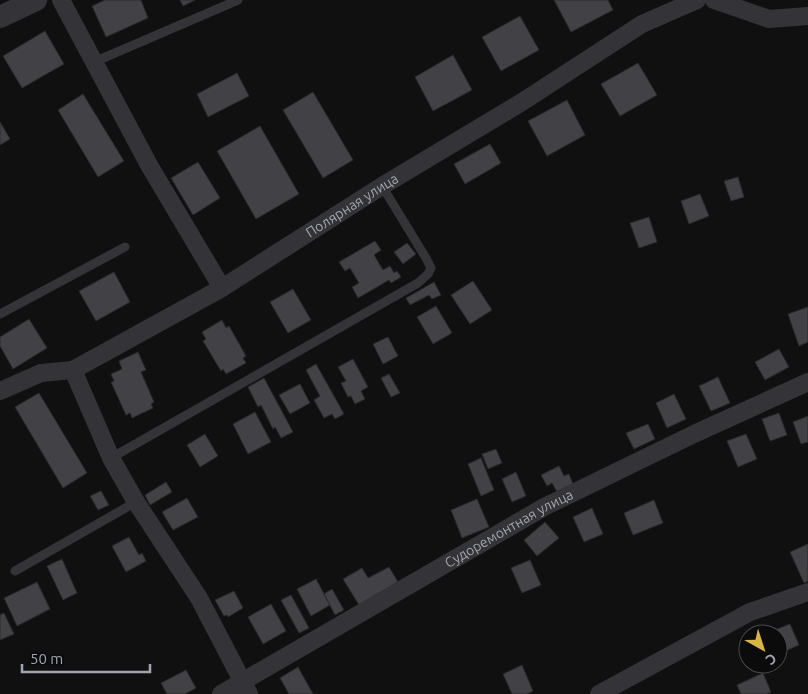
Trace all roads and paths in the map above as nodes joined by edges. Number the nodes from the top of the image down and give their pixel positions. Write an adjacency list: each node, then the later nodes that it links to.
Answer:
1 (36, 0): 7 (street)
2 (61, 0): 8 (street)
3 (238, 0): 8 (lane)
4 (697, 0): 9 (street, Полярная улица)
5 (714, 0): 6 (street)
6 (808, 16)
7 (0, 17)
8 (94, 62): 11 (street)
9 (382, 186): 11 (street, Полярная улица); 16 (lane)
10 (125, 247): 12 (lane)
11 (222, 288): 13 (street, Полярная улица)
12 (0, 314)
13 (73, 370): 15 (street, Полярная улица); 16 (street)
14 (808, 382): 20 (street, Судоремонтная улица)
15 (1, 387)
16 (111, 458): 17 (street)
17 (136, 502): 18 (lane); 20 (street)
18 (15, 571)
19 (808, 592): 22 (street)
20 (246, 688): 21 (street, Судоремонтная улица)
21 (221, 694)
22 (599, 694)

